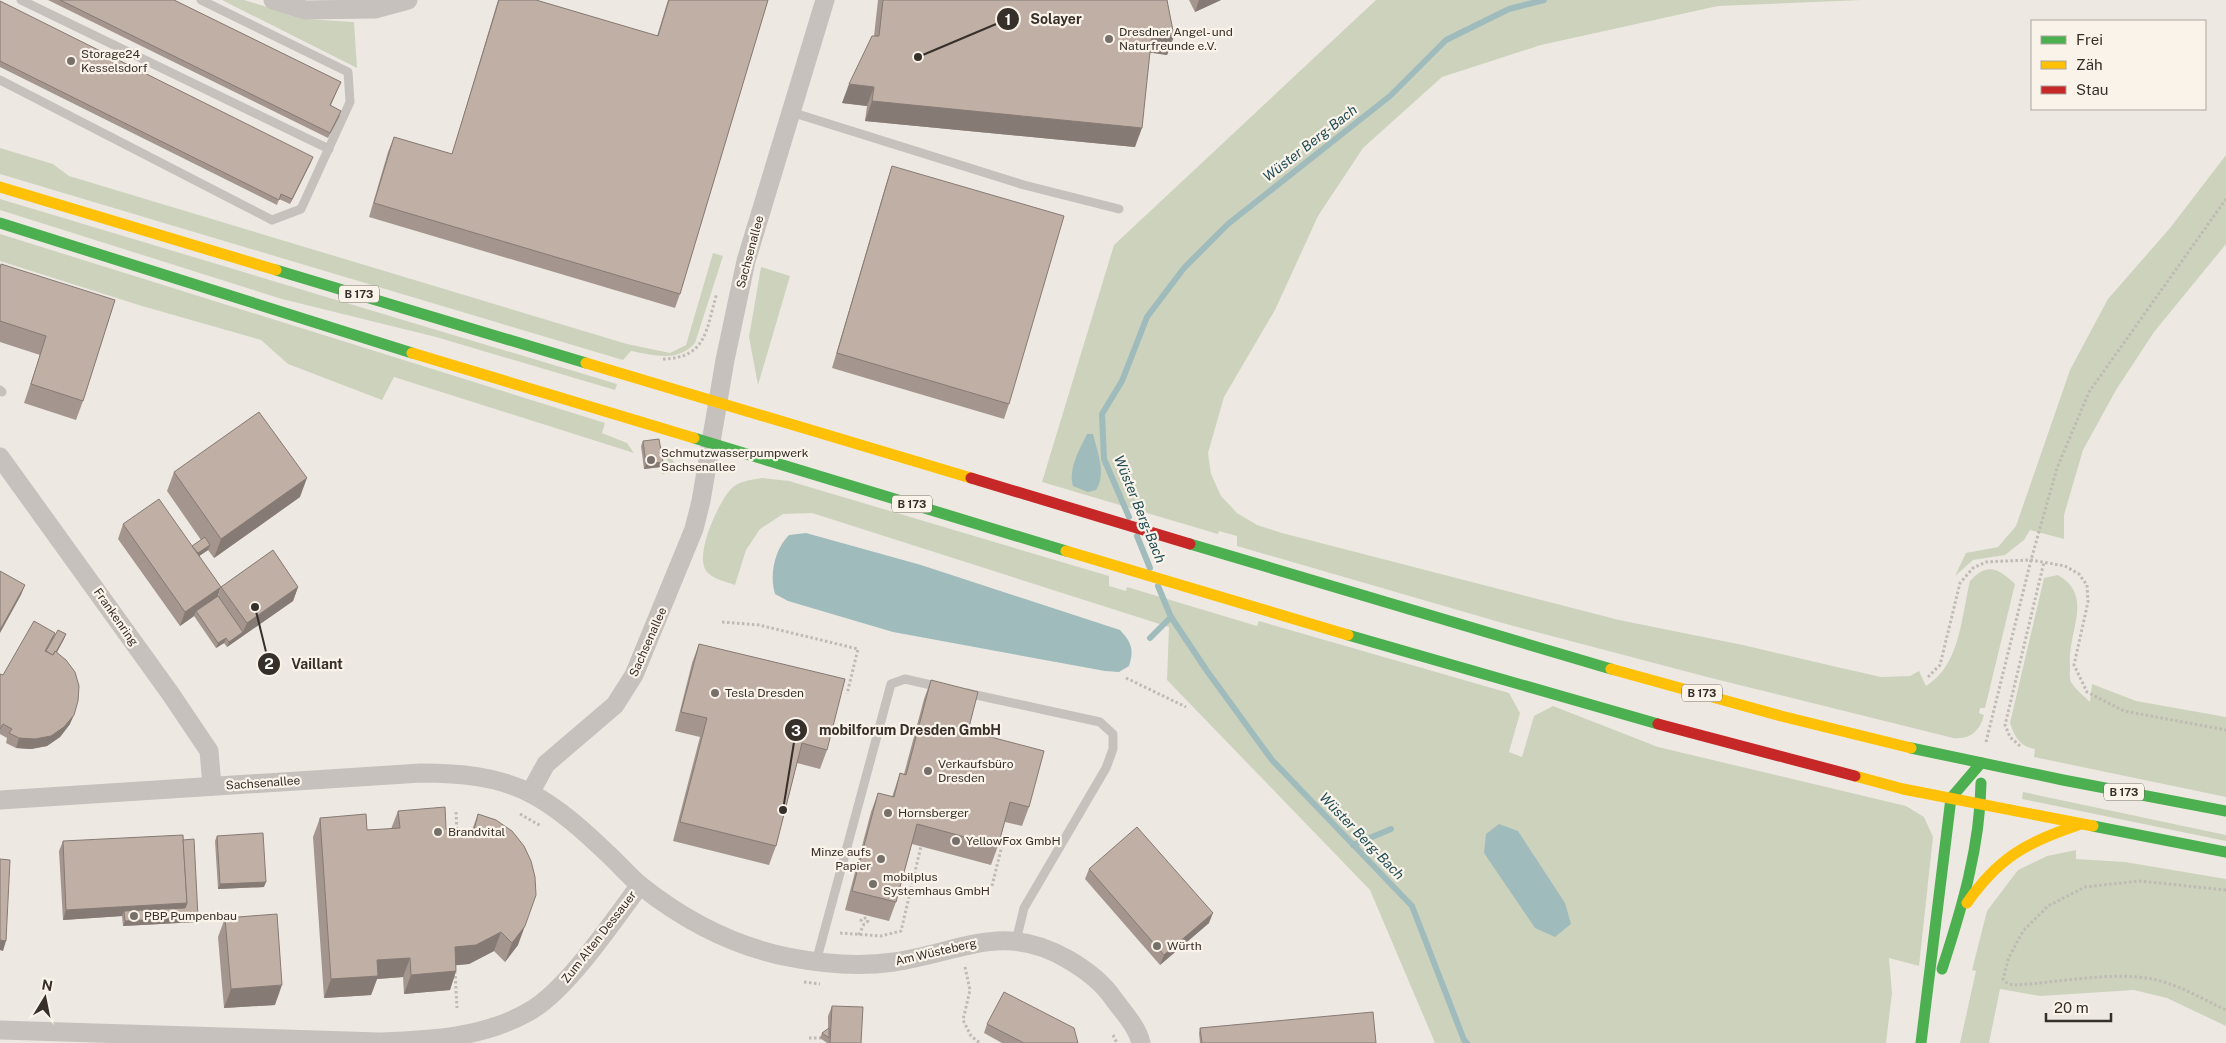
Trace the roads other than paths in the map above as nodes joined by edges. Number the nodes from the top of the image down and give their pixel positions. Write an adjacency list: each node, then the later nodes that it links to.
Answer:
1 (21, 0): 8 (lane)
2 (201, 0): 8 (lane)
3 (273, 0): 4 (street)
4 (408, 0)
5 (826, 0): 7 (street, Sachsenallee)
6 (0, 80): 8 (lane)
7 (791, 112): 10 (lane); 12 (street, Sachsenallee)
8 (329, 149)
9 (0, 187): 12 (main road, B 173)
10 (1120, 210)
11 (0, 222): 13 (main road, B 173)
12 (718, 402): 13 (street, Sachsenallee); 15 (main road, B 173)
13 (710, 443): 17 (street, Sachsenallee); 18 (main road, B 173)
14 (0, 457): 16 (street, Frankenring)
15 (1981, 763): 18 (main road); 20 (main road); 21 (main road, B 173)
16 (212, 786): 17 (street, Sachsenallee); 19 (street, Sachsenallee)
17 (530, 793): 24 (street, Am Wüsteberg)
18 (1951, 798): 20 (main road, B 173); 28 (main road)
19 (0, 800)
20 (1982, 804): 22 (main road, B 173); 25 (main road)
21 (2226, 812)
22 (2078, 825): 23 (main road, B 173); 25 (main road)
23 (2226, 852)
24 (640, 885): 27 (street, Am Wüsteberg); 29 (street, Zum Alten Dessauer)
25 (1960, 914): 28 (main road)
26 (1016, 941): 27 (street, Am Wüsteberg); 27 (lane); 30 (street, Am Wüsteberg)
27 (816, 962)
28 (1924, 1027): 31 (main road)
29 (0, 1030)
30 (1141, 1043)
31 (1921, 1043)

